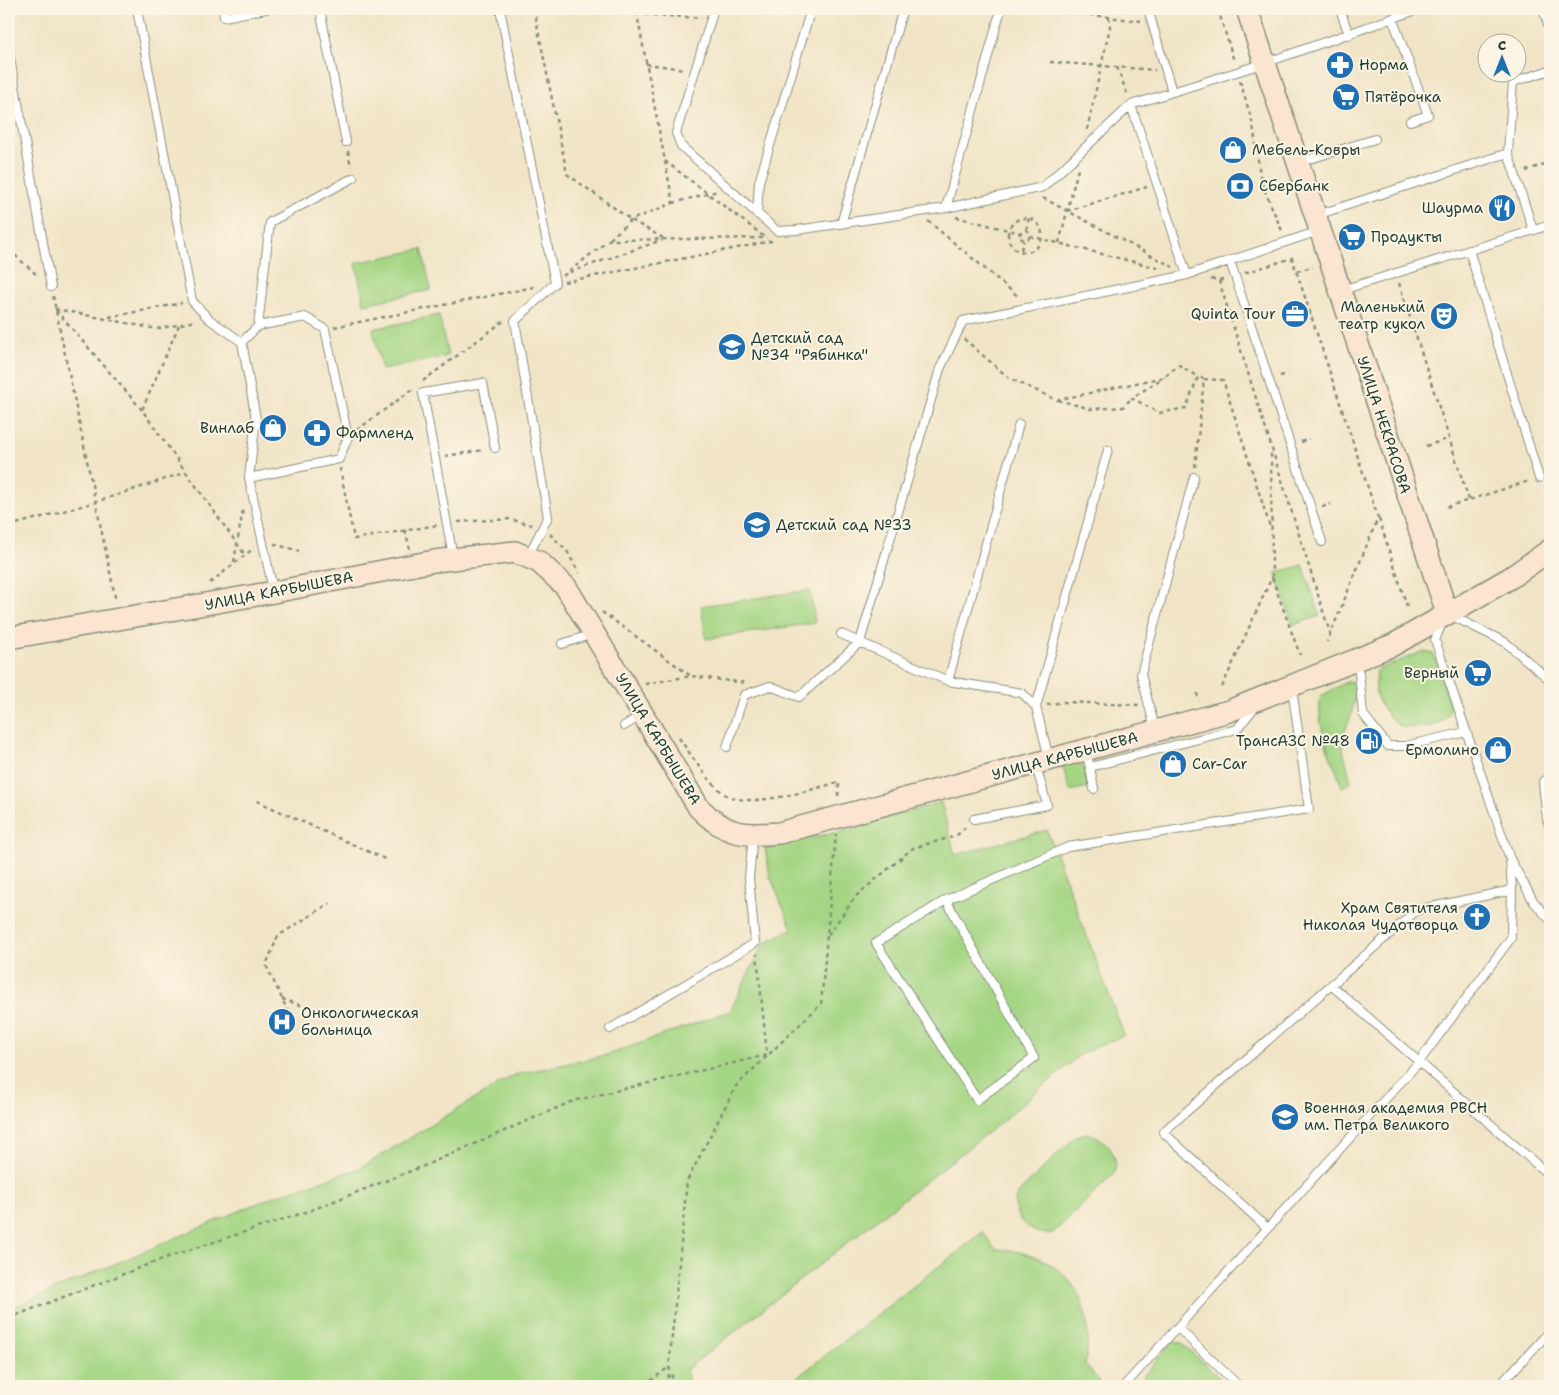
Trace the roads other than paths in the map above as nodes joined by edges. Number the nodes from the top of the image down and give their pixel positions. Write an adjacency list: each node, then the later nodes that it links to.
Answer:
1 (138, 9): 41 (lane)
2 (222, 9): 3 (lane)
3 (266, 9)
4 (320, 9): 25 (lane)
5 (500, 9): 50 (lane)
6 (714, 9): 30 (lane)
7 (811, 9): 30 (lane)
8 (903, 9): 32 (lane)
9 (1001, 9): 29 (lane)
10 (1148, 9): 21 (lane)
11 (1247, 9): 19 (street, УЛИЦА НЕКРАСОВА)
12 (1340, 9): 17 (lane)
13 (1420, 9): 15 (lane)
14 (1544, 9): 16 (lane)
15 (1393, 20): 17 (lane); 23 (lane)
16 (1550, 31)
17 (1349, 34): 19 (lane)
18 (9, 53): 38 (lane)
19 (1265, 63): 21 (lane); 27 (street, УЛИЦА НЕКРАСОВА)
20 (1550, 70): 26 (lane)
21 (1172, 92): 22 (lane)
22 (1131, 104): 29 (lane); 37 (lane)
23 (1410, 121)
24 (1375, 138): 27 (lane)
25 (346, 142)
26 (1508, 153): 31 (lane); 34 (lane)
27 (1298, 162): 31 (street, УЛИЦА НЕКРАСОВА)
28 (353, 178): 40 (lane)
29 (946, 208): 32 (lane)
30 (757, 214): 32 (lane)
31 (1318, 223): 36 (lane); 39 (street, УЛИЦА НЕКРАСОВА)
32 (840, 224)
33 (1550, 225): 34 (lane)
34 (1533, 230): 35 (lane)
35 (1469, 250): 39 (lane); 47 (lane)
36 (1230, 261): 37 (lane); 48 (lane)
37 (1187, 275): 57 (lane)
38 (51, 287)
39 (1340, 291): 53 (street, УЛИЦА НЕКРАСОВА)
40 (258, 326): 41 (lane); 46 (lane)
41 (242, 342): 46 (lane)
42 (1019, 424): 60 (lane)
43 (495, 448): 51 (lane)
44 (1108, 450): 64 (lane)
45 (1194, 477): 65 (lane)
46 (249, 478): 52 (lane)
47 (1539, 478)
48 (1322, 542)
49 (1550, 550): 53 (street, УЛИЦА КАРБЫШЕВА)
50 (528, 557): 51 (street, УЛИЦА КАРБЫШЕВА); 54 (street, УЛИЦА КАРБЫШЕВА)
51 (454, 559): 52 (street, УЛИЦА КАРБЫШЕВА)
52 (274, 592): 56 (street, УЛИЦА КАРБЫШЕВА)
53 (1446, 613): 59 (street, УЛИЦА КАРБЫШЕВА); 61 (lane); 66 (lane)
54 (594, 634): 58 (lane); 75 (street, УЛИЦА КАРБЫШЕВА)
55 (841, 634): 57 (lane)
56 (9, 638)
57 (860, 642): 60 (lane); 67 (lane)
58 (562, 644)
59 (1355, 661): 62 (street, УЛИЦА КАРБЫШЕВА); 66 (lane)
60 (948, 680): 64 (lane)
61 (1550, 680)
62 (1291, 686): 63 (street, УЛИЦА КАРБЫШЕВА); 78 (lane)
63 (1264, 697): 65 (street, УЛИЦА КАРБЫШЕВА); 68 (lane)
64 (1036, 707): 69 (lane)
65 (1155, 731): 68 (street, УЛИЦА КАРБЫШЕВА)
66 (1466, 732): 76 (lane)
67 (727, 747)
68 (1087, 758): 69 (street, УЛИЦА КАРБЫШЕВА); 71 (lane)
69 (1043, 762): 73 (lane); 75 (street, УЛИЦА КАРБЫШЕВА)
70 (1550, 777): 72 (lane)
71 (1094, 789)
72 (1549, 818): 74 (lane)
73 (974, 819)
74 (1550, 828)
75 (753, 835): 81 (lane)
76 (1510, 859): 77 (lane); 79 (lane)
77 (1512, 890): 80 (lane); 82 (lane)
78 (946, 900): 78 (lane)
79 (1550, 920)
80 (1331, 985): 82 (lane); 84 (lane)
81 (610, 1029)
82 (1419, 1062): 83 (lane); 85 (lane)
83 (1550, 1176)
84 (1263, 1224)
85 (1178, 1328): 87 (lane); 88 (lane)
86 (1550, 1331): 89 (lane)
87 (1124, 1386)
88 (1239, 1386)
89 (1499, 1386)

